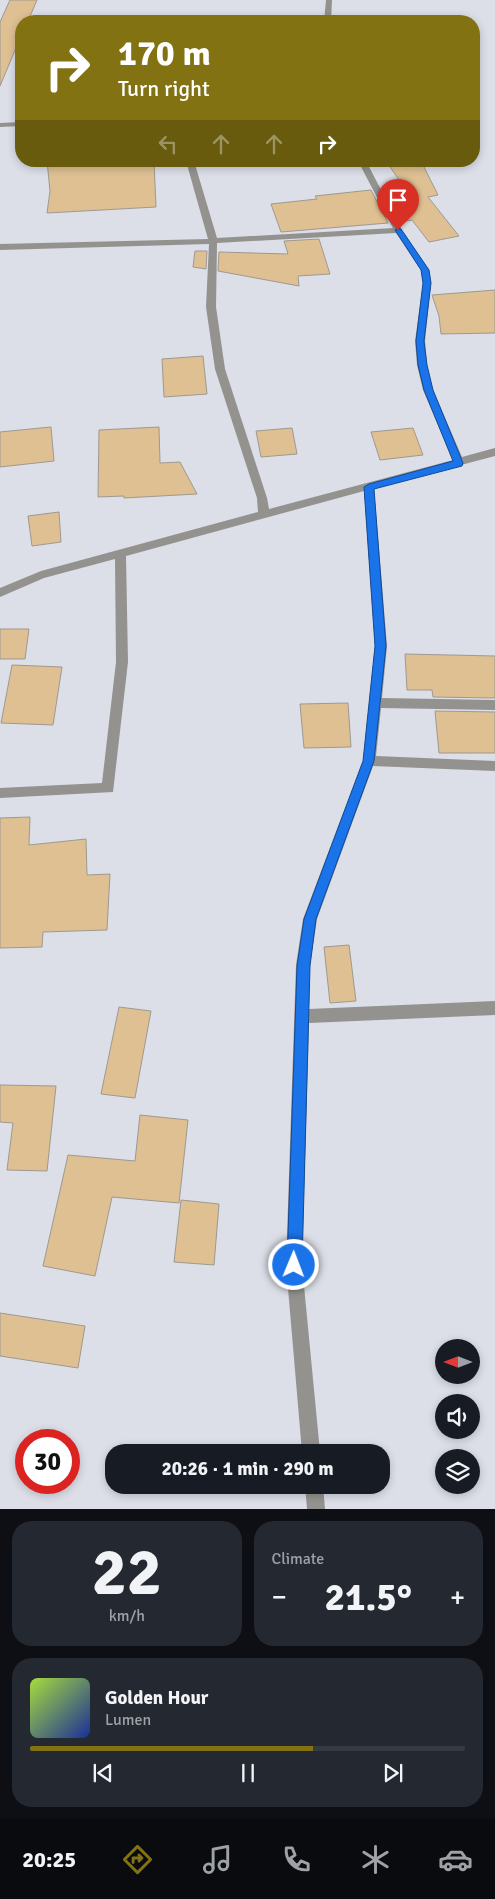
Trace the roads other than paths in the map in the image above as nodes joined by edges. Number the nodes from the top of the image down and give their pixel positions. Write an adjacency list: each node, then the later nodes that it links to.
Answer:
1 (329, 0): 2 (street)
2 (328, 15)
3 (15, 124): 4 (street)
4 (0, 125)
5 (192, 167): 8 (street)
6 (365, 167): 7 (street)
7 (398, 230): 8 (street); 11 (street)
8 (213, 241): 9 (street); 13 (street)
9 (0, 247)
10 (495, 452): 11 (street)
11 (459, 463): 12 (street)
12 (369, 487): 13 (street); 16 (street)
13 (264, 516): 14 (street)
14 (120, 555): 15 (street); 20 (street)
15 (0, 593)
16 (375, 703): 17 (street); 18 (street)
17 (495, 705)
18 (369, 761): 19 (street); 22 (street)
19 (495, 766)
20 (0, 792)
21 (495, 1008): 22 (street)
22 (301, 1016): 23 (street)
23 (310, 1444)
24 (315, 1494): 25 (street)
25 (316, 1509)

